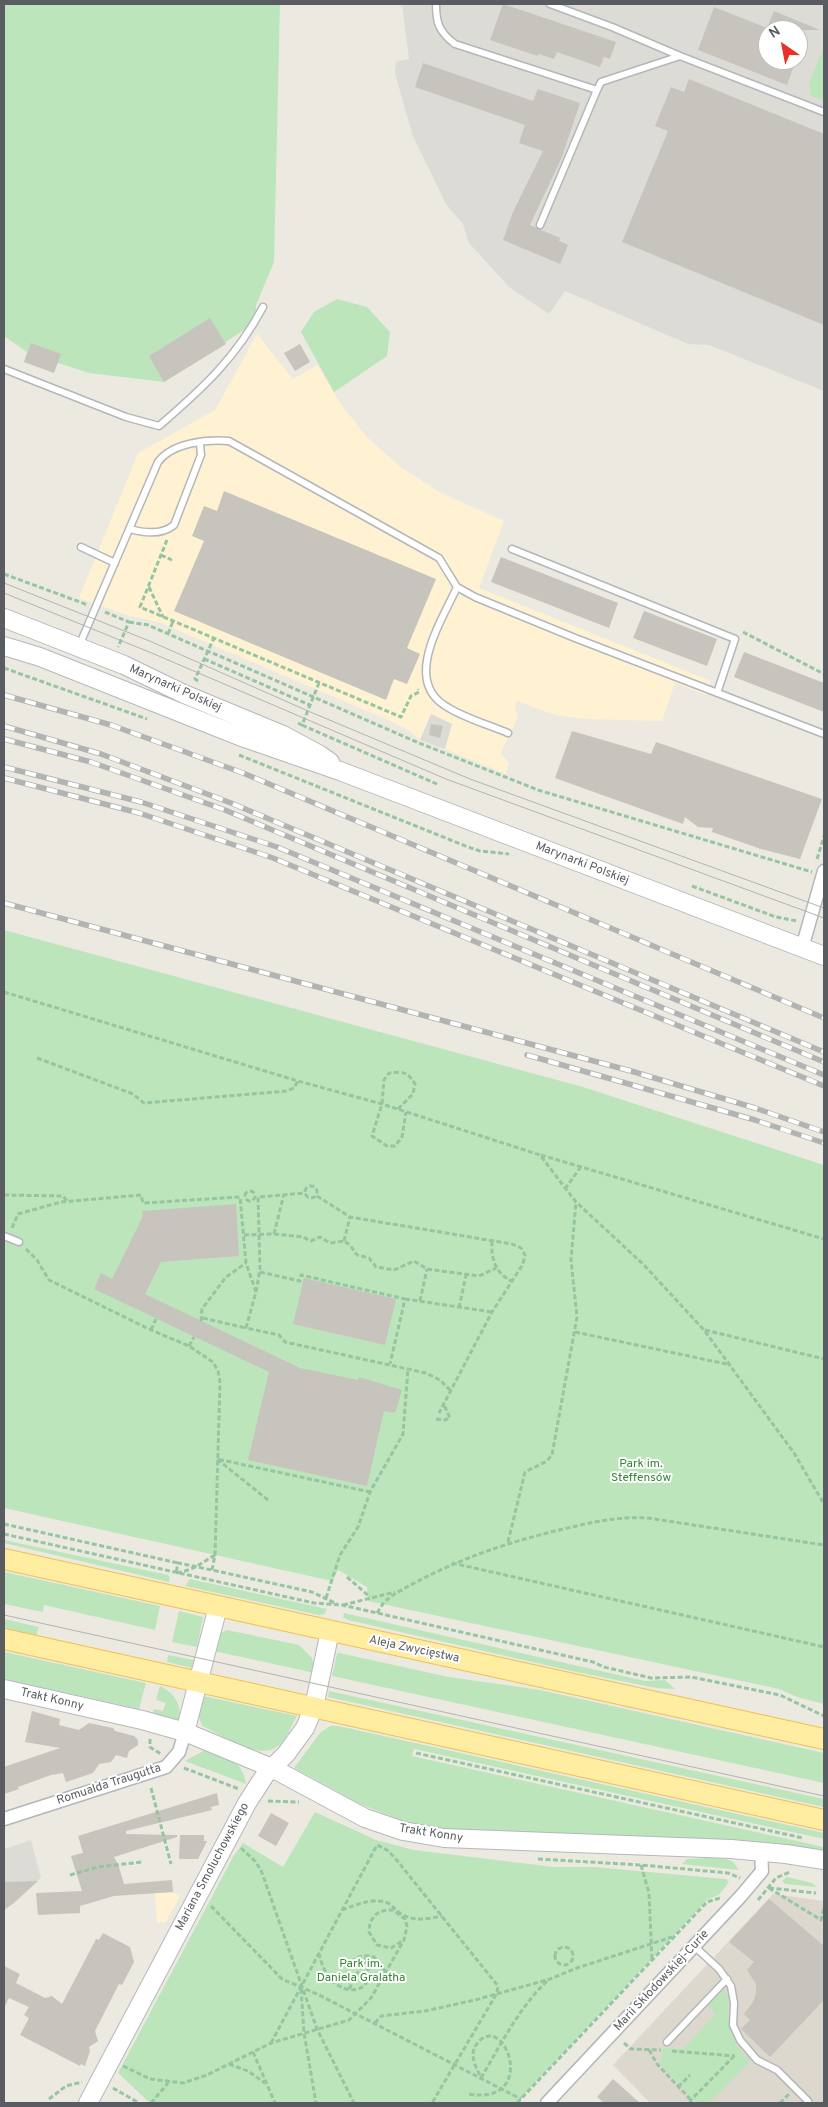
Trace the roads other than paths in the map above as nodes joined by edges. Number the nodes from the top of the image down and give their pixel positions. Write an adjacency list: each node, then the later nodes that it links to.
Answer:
1 (436, 4): 4 (lane)
2 (550, 4): 3 (lane)
3 (680, 56): 4 (lane); 5 (lane)
4 (597, 90): 6 (lane)
5 (824, 112)
6 (540, 226)
7 (263, 307): 8 (lane)
8 (4, 370)
9 (200, 444): 10 (lane); 10 (lane); 14 (lane)
10 (130, 528): 13 (lane)
11 (80, 547): 13 (lane)
12 (512, 549): 19 (lane)
13 (115, 563): 17 (lane)
14 (457, 586): 19 (lane); 20 (lane)
15 (4, 618): 17 (street, Marynarki Polskiej)
16 (4, 646): 18 (street, Marynarki Polskiej)
17 (79, 647): 18 (street); 22 (street, Marynarki Polskiej)
18 (69, 669): 22 (street, Marynarki Polskiej)
19 (718, 693): 21 (lane)
20 (508, 733)
21 (824, 734)
22 (340, 771): 24 (street, Marynarki Polskiej)
23 (820, 873): 24 (street)
24 (802, 948): 25 (street, Marynarki Polskiej)
25 (824, 956)
26 (6, 1237): 27 (lane)
27 (19, 1242)
28 (4, 1559): 29 (main road, Aleja Zwycięstwa)
29 (218, 1607): 30 (main road, Aleja Zwycięstwa); 32 (street, Romualda Traugutta)
30 (330, 1631): 34 (street, Mariana Smoluchowskiego); 36 (main road, Aleja Zwycięstwa)
31 (4, 1639): 32 (main road)
32 (200, 1682): 34 (main road); 35 (street, Romualda Traugutta)
33 (4, 1689): 35 (street, Trakt Konny)
34 (314, 1707): 37 (street, Mariana Smoluchowskiego); 39 (main road)
35 (185, 1732): 37 (street, Trakt Konny); 38 (street, Romualda Traugutta)
36 (824, 1739)
37 (272, 1768): 40 (street, Trakt Konny); 46 (street, Mariana Smoluchowskiego)
38 (4, 1819)
39 (824, 1820)
40 (761, 1852): 41 (street, Trakt Konny); 42 (street, Marii Skłodowskiej-Curie)
41 (824, 1860)
42 (694, 1946): 43 (lane); 47 (street, Marii Skłodowskiej-Curie)
43 (726, 1979): 44 (lane); 45 (lane)
44 (667, 2042)
45 (808, 2101)
46 (88, 2103)
47 (547, 2103)

